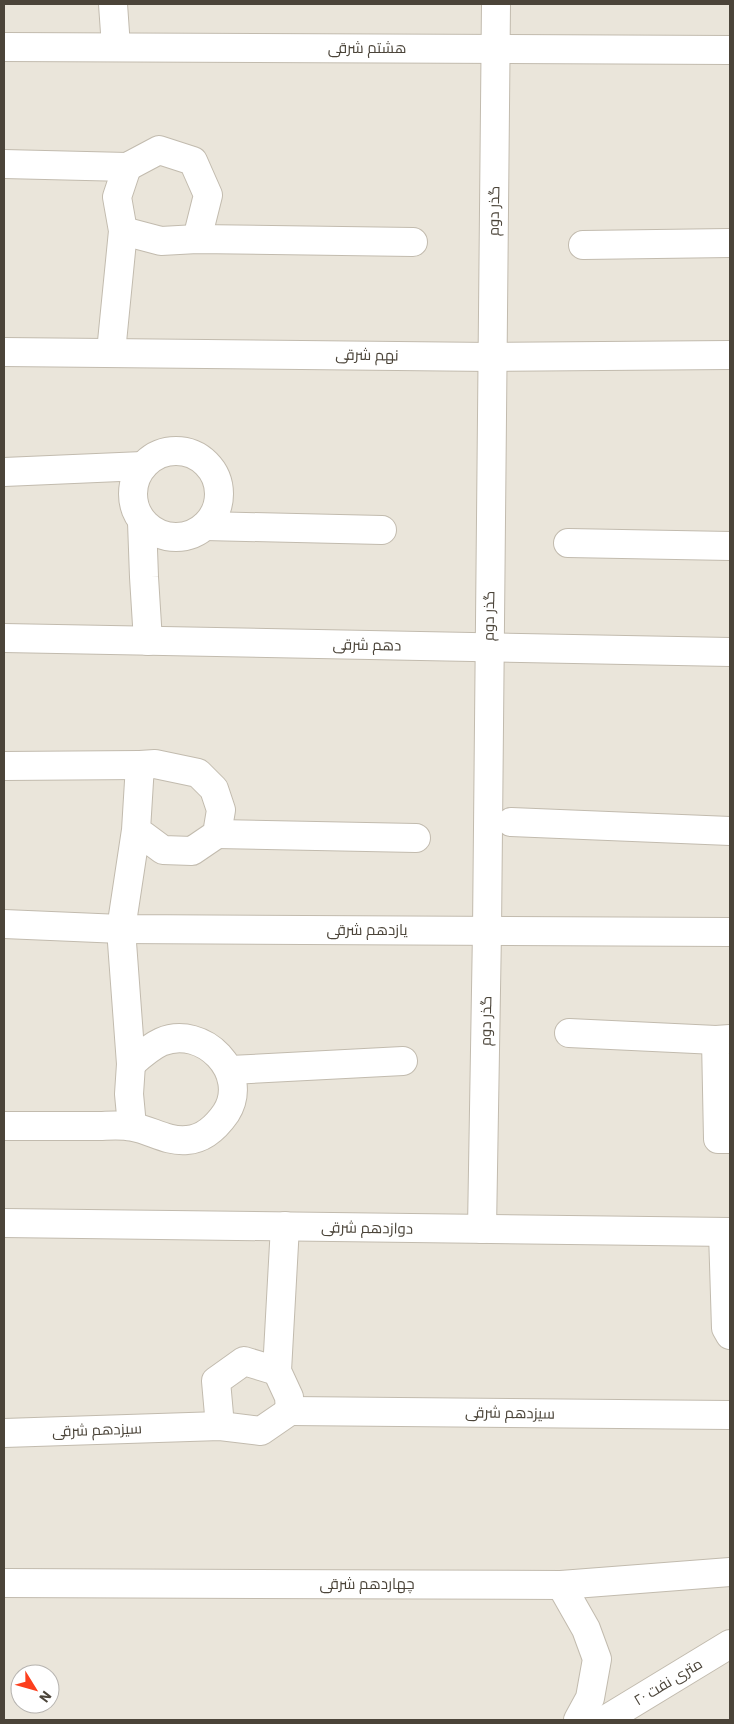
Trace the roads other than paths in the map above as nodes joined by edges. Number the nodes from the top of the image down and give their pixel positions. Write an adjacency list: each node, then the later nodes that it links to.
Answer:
1 (113, 4): 4 (street)
2 (496, 4): 5 (street, گذر دوم)
3 (4, 47): 4 (street, هشتم شرقی)
4 (116, 48): 5 (street, هشتم شرقی)
5 (495, 48): 6 (street, هشتم شرقی); 17 (street, گذر دوم)
6 (730, 50)
7 (4, 164): 8 (street)
8 (127, 167): 9 (street); 10 (street)
9 (123, 231): 10 (street); 15 (street)
10 (196, 239): 11 (street)
11 (413, 242)
12 (730, 243): 13 (street)
13 (583, 245)
14 (4, 352): 15 (street, نهم شرقی)
15 (111, 352): 17 (street, نهم شرقی)
16 (730, 355): 17 (street, نهم شرقی)
17 (492, 357): 27 (street, گذر دوم)
18 (143, 466): 19 (street); 20 (street); 21 (street)
19 (4, 472)
20 (142, 522): 21 (street); 26 (street)
21 (205, 526): 22 (street)
22 (382, 530)
23 (568, 542): 24 (street)
24 (730, 546)
25 (4, 638): 26 (street, دهم شرقی)
26 (148, 641): 27 (street, دهم شرقی)
27 (489, 647): 28 (street, دهم شرقی); 38 (street, گذر دوم)
28 (730, 652)
29 (140, 765): 30 (street); 32 (street); 34 (street)
30 (4, 766)
31 (511, 822): 33 (street)
32 (136, 830): 34 (street); 37 (street)
33 (730, 831)
34 (217, 834): 35 (street)
35 (416, 838)
36 (4, 924): 37 (street, یازدهم شرقی)
37 (121, 929): 38 (street, یازدهم شرقی); 43 (street)
38 (488, 931): 39 (street, یازدهم شرقی); 50 (street, گذر دوم)
39 (730, 932)
40 (569, 1033): 41 (street)
41 (723, 1040): 47 (street)
42 (403, 1061): 44 (street)
43 (131, 1064): 44 (street); 46 (street)
44 (230, 1070): 46 (street)
45 (4, 1126): 46 (street)
46 (132, 1126)
47 (730, 1138)
48 (4, 1223): 49 (street, دوازدهم شرقی)
49 (285, 1226): 50 (street, دوازدهم شرقی); 53 (street)
50 (482, 1229): 51 (street, دوازدهم شرقی)
51 (727, 1232): 52 (street)
52 (730, 1335)
53 (276, 1371): 54 (street); 56 (street)
54 (290, 1411): 55 (street, سیزدهم شرقی); 56 (street)
55 (730, 1415)
56 (220, 1426): 57 (street, سیزدهم شرقی)
57 (4, 1434)
58 (730, 1572): 60 (street, چهاردهم شرقی)
59 (4, 1583): 60 (street, چهاردهم شرقی)
60 (562, 1584): 62 (street)
61 (726, 1652): 63 (street, ۲۰ متری نفت)
62 (578, 1720)
63 (605, 1720)

